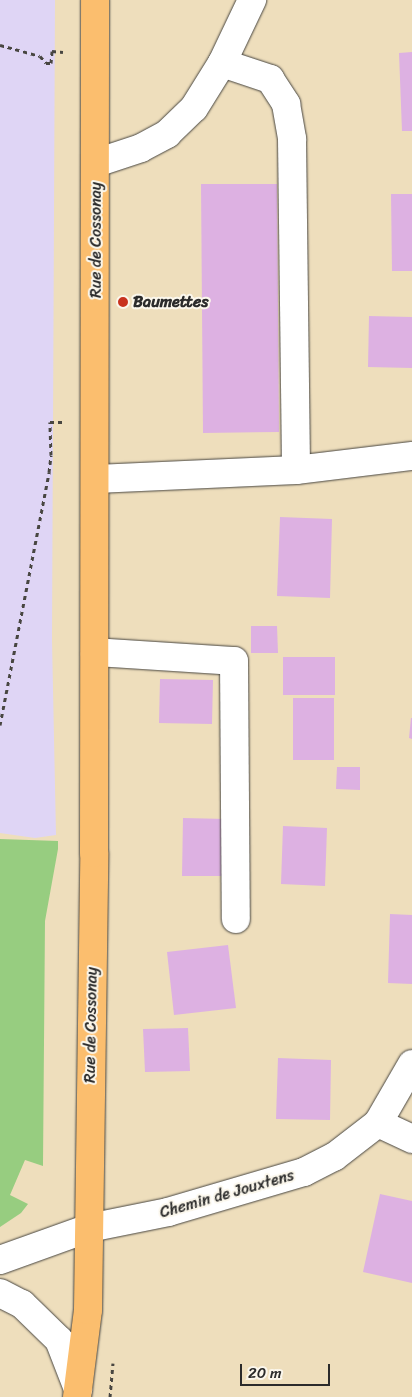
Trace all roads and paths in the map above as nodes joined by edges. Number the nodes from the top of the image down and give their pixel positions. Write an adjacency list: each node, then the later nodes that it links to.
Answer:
1 (95, 0): 6 (main road, Rue de Cossonay)
2 (252, 0): 5 (street)
3 (0, 44): 4 (path)
4 (63, 52)
5 (222, 63): 6 (street); 9 (street)
6 (96, 163): 10 (main road, Rue de Cossonay)
7 (64, 422): 12 (path)
8 (412, 456): 9 (street)
9 (296, 470): 10 (street)
10 (96, 479): 11 (main road, Rue de Cossonay)
11 (96, 652): 13 (street); 17 (main road, Rue de Cossonay)
12 (0, 726)
13 (236, 919)
14 (412, 1064): 15 (street, Chemin de Jouxtens)
15 (378, 1123): 16 (street); 17 (street, Chemin de Jouxtens)
16 (412, 1139)
17 (89, 1228): 18 (street, Chemin de Jouxtens); 20 (main road, Rue de Cossonay)
18 (0, 1260)
19 (0, 1294): 20 (street)
20 (77, 1393)

